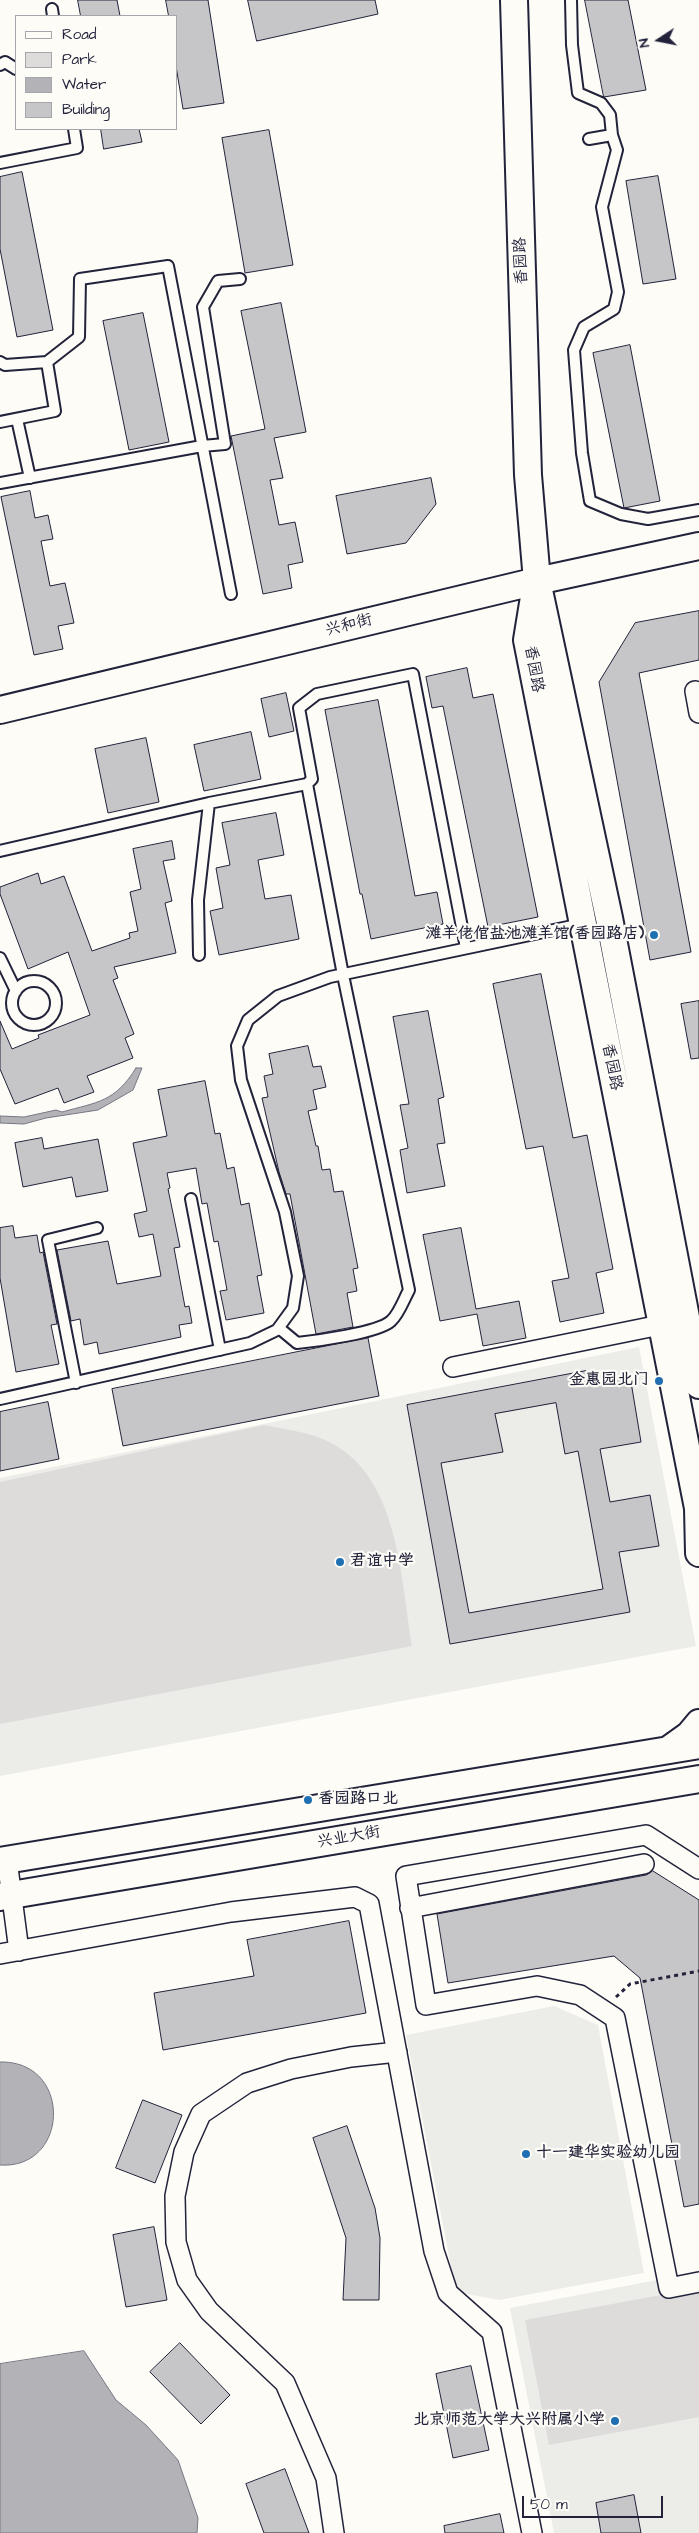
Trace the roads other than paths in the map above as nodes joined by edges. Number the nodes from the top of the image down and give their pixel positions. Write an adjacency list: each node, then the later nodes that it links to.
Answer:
1 (514, 0): 19 (street, 香园路)
2 (571, 0): 6 (lane)
3 (0, 65): 4 (lane)
4 (15, 68)
5 (74, 130): 8 (lane)
6 (612, 134): 7 (lane); 17 (lane)
7 (588, 139)
8 (0, 163)
9 (240, 279): 14 (lane)
10 (0, 362): 11 (lane)
11 (47, 362): 12 (lane); 14 (lane)
12 (17, 419): 13 (lane); 15 (lane)
13 (0, 422)
14 (202, 446): 15 (lane); 20 (lane)
15 (30, 478): 16 (lane)
16 (0, 483)
17 (699, 510)
18 (699, 546): 19 (street, 兴和街)
19 (537, 581): 22 (street, 兴和街); 27 (street, 香园路); 35 (street, 香园路)
20 (231, 594)
21 (695, 691): 23 (street)
22 (0, 710)
23 (699, 713)
24 (307, 784): 25 (lane); 28 (lane); 31 (lane)
25 (209, 803): 26 (lane); 29 (lane)
26 (0, 851)
27 (599, 920): 28 (lane); 35 (street, 香园路)
28 (466, 948): 31 (lane)
29 (199, 955)
30 (0, 958): 32 (lane)
31 (343, 974): 36 (lane); 36 (lane)
32 (16, 991): 32 (lane)
33 (191, 1200): 37 (lane)
34 (97, 1228): 39 (lane)
35 (683, 1312): 38 (street); 40 (street, 香园路); 42 (street, 香园路)
36 (279, 1328): 37 (lane)
37 (220, 1350): 39 (lane)
38 (453, 1367)
39 (76, 1383): 41 (lane)
40 (699, 1385)
41 (0, 1399)
42 (699, 1553)
43 (699, 1723): 45 (street)
44 (699, 1745): 45 (street)
45 (668, 1750): 47 (street)
46 (699, 1779): 50 (street, 兴业大街)
47 (3, 1860): 50 (street)
48 (644, 1864): 51 (street)
49 (699, 1869): 51 (street)
50 (6, 1896): 52 (street)
51 (410, 1908): 55 (street)
52 (20, 1951): 53 (street); 54 (street)
53 (0, 1954)
54 (397, 2052): 56 (street); 57 (street)
55 (699, 2282)
56 (334, 2533)
57 (532, 2533)

